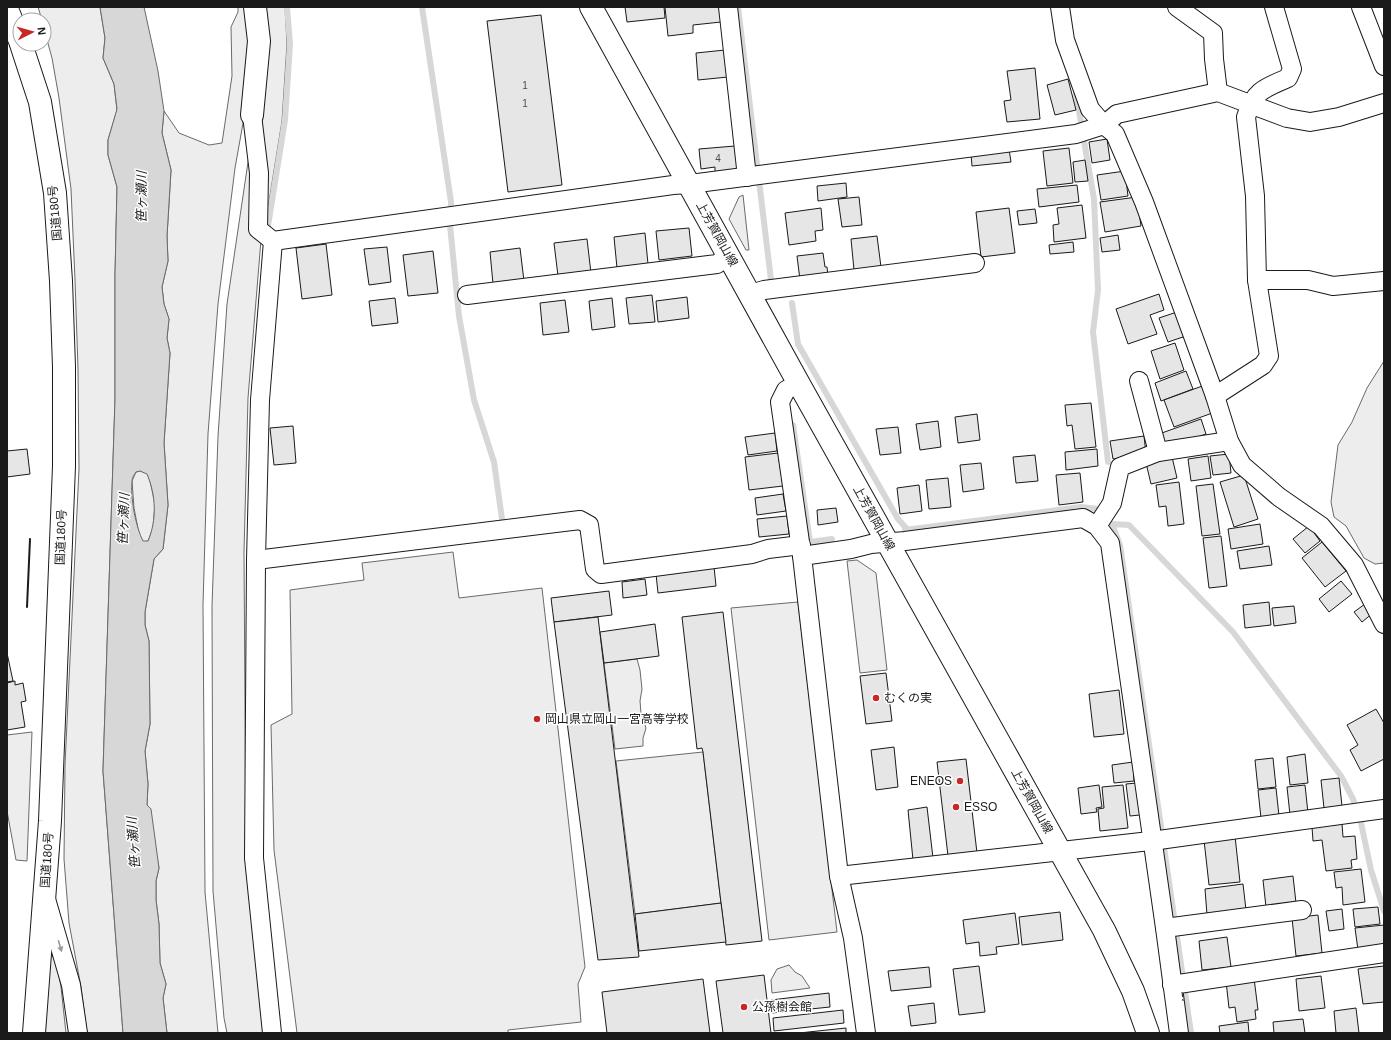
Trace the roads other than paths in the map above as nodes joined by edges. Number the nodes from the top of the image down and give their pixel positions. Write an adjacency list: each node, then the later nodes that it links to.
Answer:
1 (255, 7): 15 (main road)
2 (591, 7): 18 (main road, 上芳賀岡山線)
3 (728, 7): 17 (street)
4 (1060, 7): 16 (street)
5 (1177, 7): 12 (street)
6 (1274, 7): 14 (street)
7 (1361, 7): 11 (street)
8 (7, 9): 9 (main road, 国道180号)
9 (12, 22)
10 (23, 52): 40 (main road, 国道180号)
11 (1384, 66)
12 (1218, 92): 14 (street); 16 (street)
13 (1384, 103): 14 (street)
14 (1250, 104): 22 (street)
15 (252, 115): 19 (street)
16 (1104, 125): 17 (street); 28 (street)
17 (753, 176): 18 (street)
18 (690, 184): 19 (street); 20 (main road, 上芳賀岡山線)
19 (267, 236): 34 (street)
20 (729, 255): 24 (main road, 上芳賀岡山線); 25 (street)
21 (975, 263): 24 (street)
22 (1257, 280): 23 (street); 28 (street)
23 (1384, 281)
24 (750, 294): 27 (main road, 上芳賀岡山線)
25 (467, 295)
26 (1139, 381): 30 (street)
27 (799, 384): 32 (main road, 上芳賀岡山線); 33 (street)
28 (1215, 396): 29 (street)
29 (1229, 442): 30 (street); 35 (street)
30 (1158, 452): 31 (street)
31 (1097, 526): 32 (street); 37 (street)
32 (887, 542): 33 (street); 38 (main road, 上芳賀岡山線)
33 (806, 552): 34 (street); 39 (street)
34 (256, 560): 47 (street)
35 (1384, 624)
36 (1384, 809): 37 (street)
37 (1160, 840): 38 (street); 42 (street)
38 (1061, 852): 39 (street); 49 (main road, 上芳賀岡山線)
39 (845, 875): 48 (street)
40 (45, 895): 45 (main road, 国道180号); 46 (street, one-way to 46)
41 (1302, 910): 42 (street)
42 (1173, 927): 44 (street)
43 (1384, 953): 44 (street)
44 (1181, 983): 50 (street)
45 (34, 1033)
46 (78, 1033)
47 (272, 1033)
48 (866, 1033)
49 (1148, 1033)
50 (1179, 1033)

